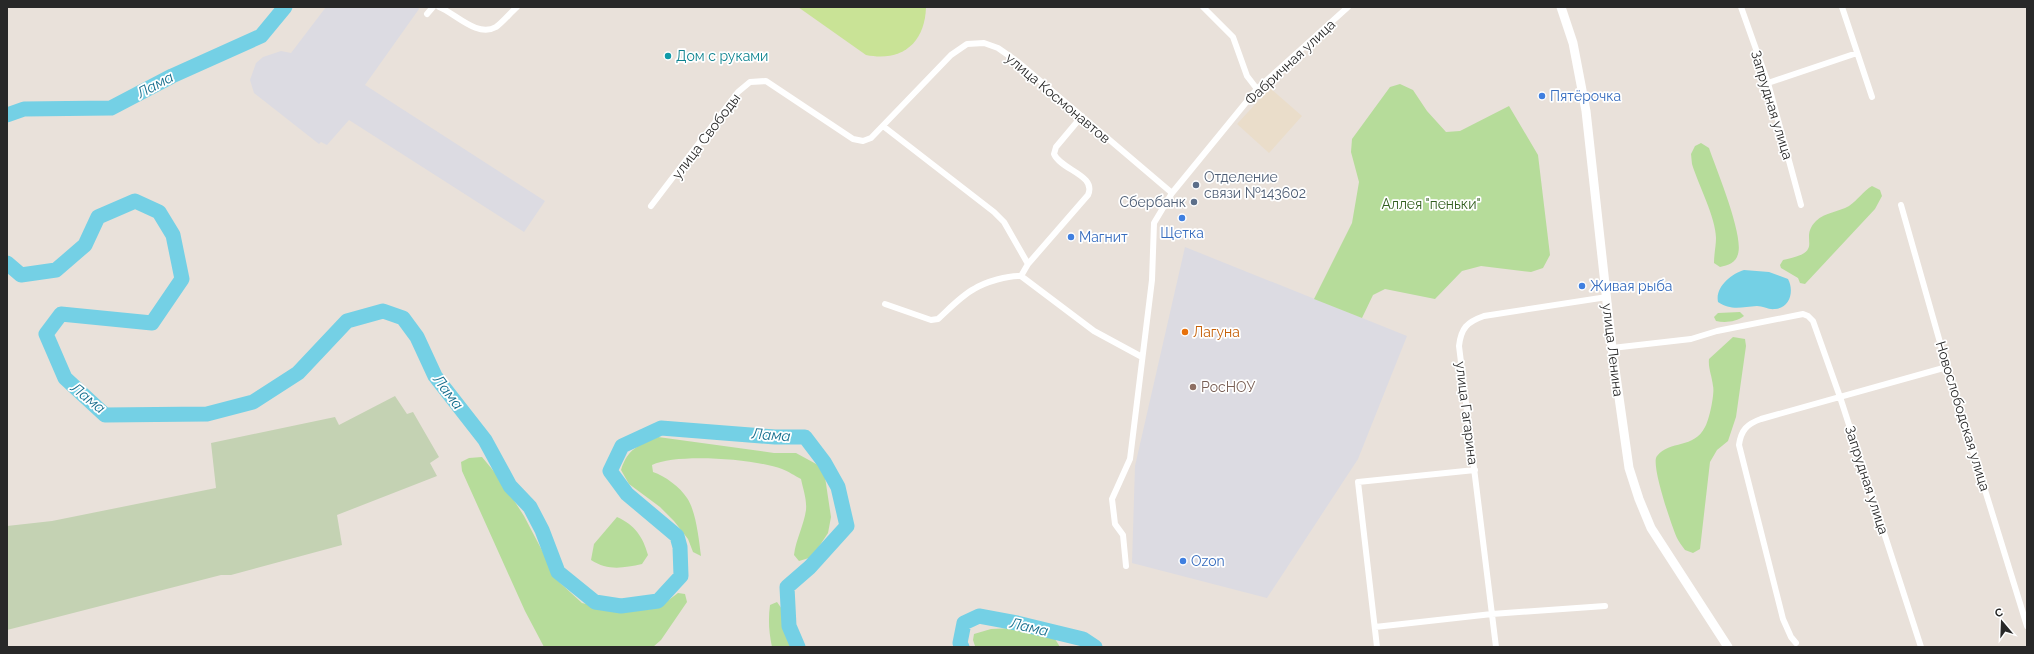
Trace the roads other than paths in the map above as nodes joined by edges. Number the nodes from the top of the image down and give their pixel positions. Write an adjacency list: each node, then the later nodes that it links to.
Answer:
1 (433, 7): 9 (street)
2 (439, 7): 3 (street)
3 (516, 7)
4 (1203, 7): 12 (street)
5 (1348, 7): 12 (street, Фабричная улица)
6 (1561, 7): 23 (main road, улица Ленина)
7 (1741, 7): 11 (street, Запрудная улица)
8 (1842, 7): 10 (street)
9 (428, 14)
10 (1857, 53): 11 (street); 13 (street)
11 (1768, 83): 18 (street, Запрудная улица)
12 (1257, 89): 17 (street, Фабричная улица)
13 (1872, 97)
14 (1082, 116): 15 (street, улица Космонавтов); 17 (street, улица Космонавтов); 21 (street)
15 (884, 126): 16 (street, улица Космонавтов); 21 (street)
16 (871, 138): 20 (street, улица Свободы)
17 (1172, 193): 26 (street, Фабричная улица)
18 (1801, 205)
19 (1901, 205): 27 (street, Новослободская улица)
20 (651, 206)
21 (1028, 264): 22 (street)
22 (1022, 276): 24 (street); 26 (street)
23 (1607, 297): 25 (main road, улица Ленина); 29 (street, улица Гагарина)
24 (885, 304)
25 (1612, 348): 28 (street, Запрудная улица); 38 (main road, улица Ленина)
26 (1142, 357): 30 (street, Фабричная улица)
27 (1947, 367): 28 (street); 33 (street, Новослободская улица)
28 (1840, 397): 35 (street); 39 (street, Запрудная улица)
29 (1475, 470): 32 (street, улица Гагарина); 34 (street)
30 (1126, 566)
31 (1605, 606): 32 (street)
32 (1492, 614): 34 (street); 37 (street, улица Гагарина)
33 (2027, 626)
34 (1375, 627): 36 (street)
35 (1796, 643)
36 (1377, 647)
37 (1496, 647)
38 (1728, 647)
39 (1921, 647)

